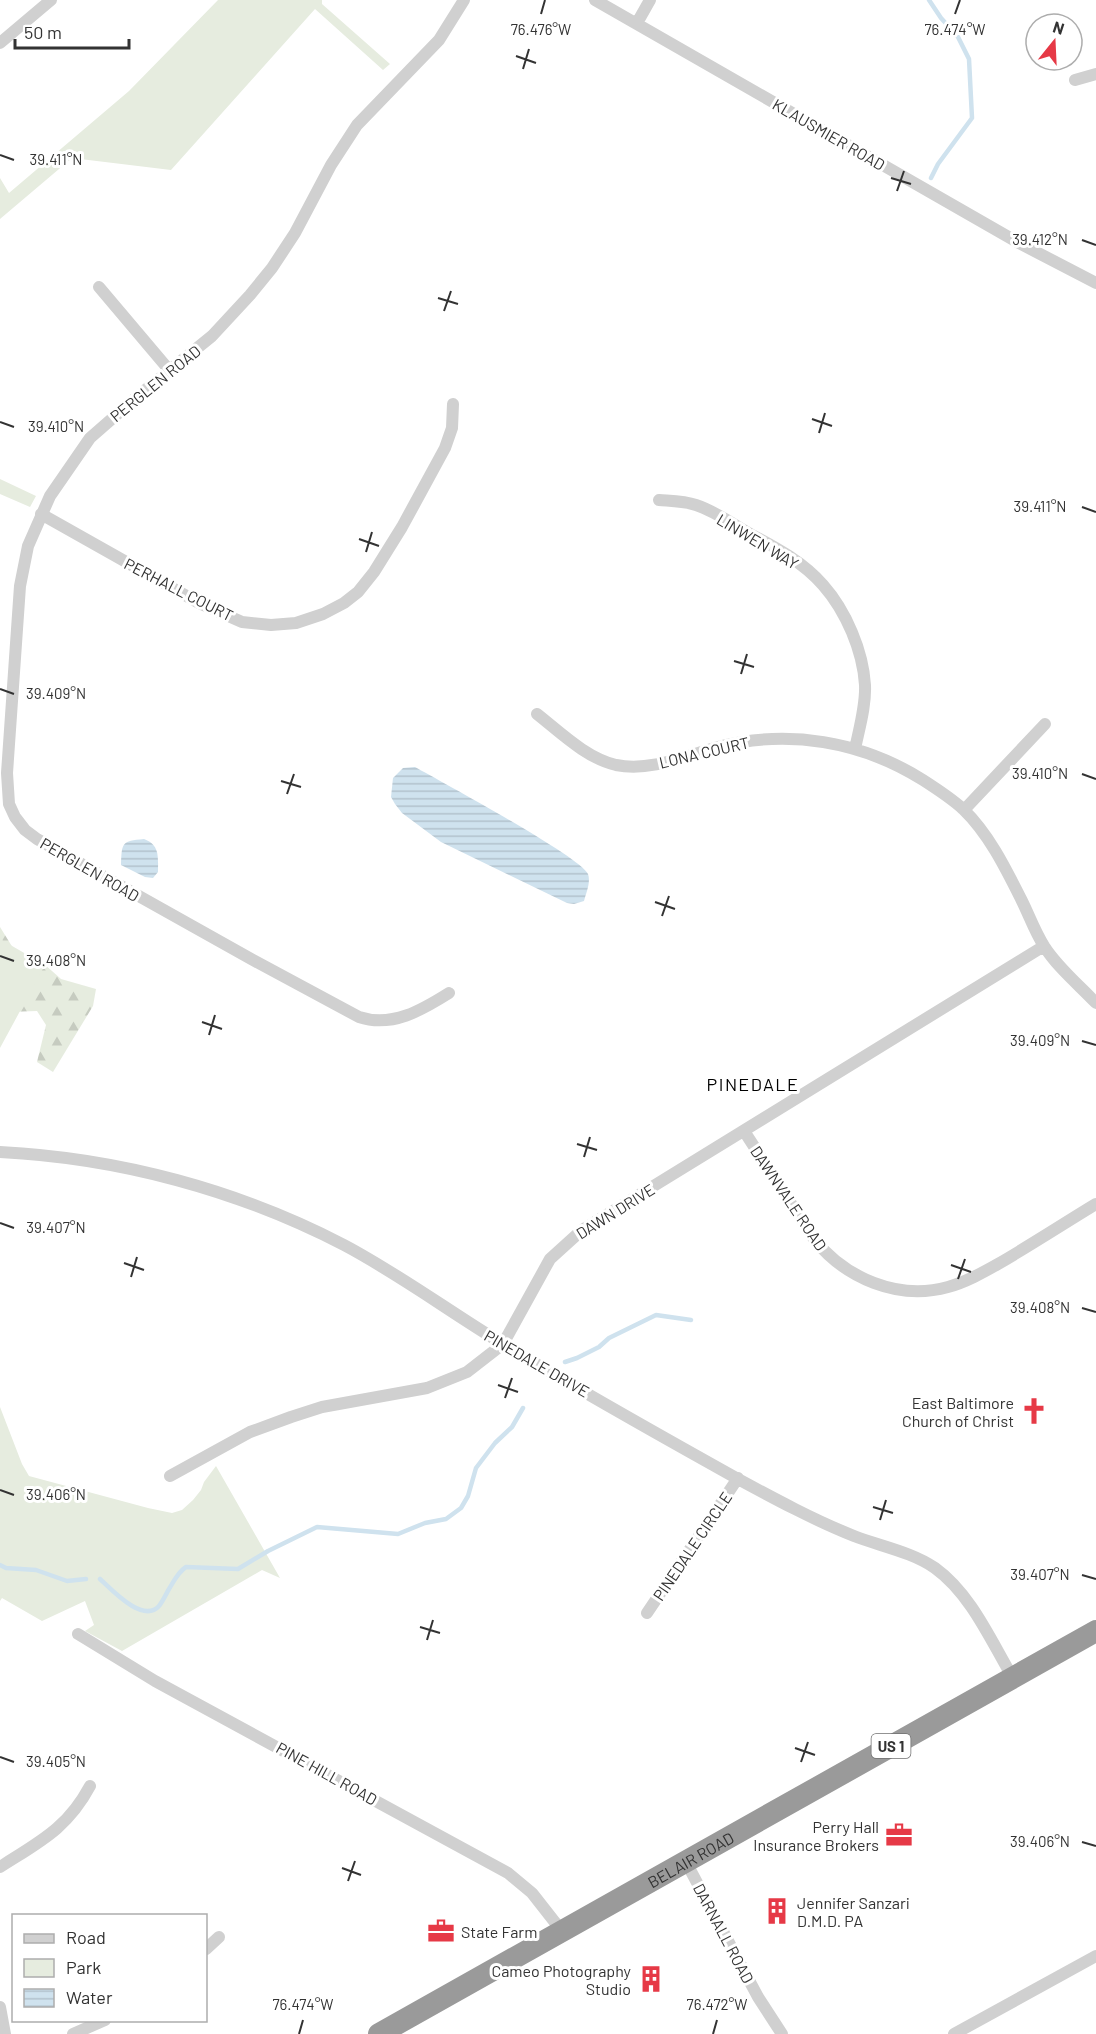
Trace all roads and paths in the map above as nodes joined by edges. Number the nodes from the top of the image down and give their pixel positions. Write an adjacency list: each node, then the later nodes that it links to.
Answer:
1 (51, 0): 6 (street)
2 (464, 0): 11 (street, PERGLEN ROAD)
3 (595, 0): 5 (street, KLAUSMIER ROAD)
4 (650, 0): 5 (street)
5 (637, 23): 9 (street, KLAUSMIER ROAD)
6 (0, 43)
7 (1096, 74): 8 (street)
8 (1075, 80)
9 (1096, 283)
10 (99, 287): 11 (street)
11 (170, 370): 14 (street, PERGLEN ROAD)
12 (453, 404): 14 (street, PERHALL COURT)
13 (659, 500): 17 (street, LINWEN WAY)
14 (41, 514): 20 (street, PERGLEN ROAD)
15 (537, 714): 17 (street, LONA COURT)
16 (1045, 724): 18 (street)
17 (855, 749): 18 (street, LONA COURT)
18 (964, 810): 19 (street, LONA COURT)
19 (1044, 946): 21 (street, LONA COURT); 22 (street, DAWN DRIVE)
20 (449, 993)
21 (1096, 1003)
22 (744, 1131): 24 (street, DAWNVALE ROAD); 25 (street, DAWN DRIVE)
23 (0, 1152): 25 (street, PINEDALE DRIVE)
24 (1096, 1204)
25 (503, 1344): 26 (street, DAWN DRIVE); 27 (street, PINEDALE DRIVE)
26 (170, 1476)
27 (738, 1478): 28 (street, PINEDALE CIRCLE); 31 (street, PINEDALE DRIVE)
28 (647, 1613)
29 (1096, 1631): 31 (highway, BELAIR ROAD / US 1)
30 (78, 1634): 35 (street, PINE HILL ROAD)
31 (1013, 1678): 33 (highway, BELAIR ROAD / US 1)
32 (90, 1786): 34 (street)
33 (686, 1862): 35 (highway, BELAIR ROAD / US 1); 44 (street, DARNALL ROAD)
34 (0, 1867)
35 (561, 1930): 43 (highway, BELAIR ROAD / US 1)
36 (219, 1937): 37 (street)
37 (207, 1948)
38 (1096, 1956): 45 (street)
39 (0, 2007): 41 (street)
40 (100, 2022): 42 (street)
41 (4, 2034)
42 (73, 2034)
43 (379, 2034)
44 (782, 2034)
45 (954, 2034)

